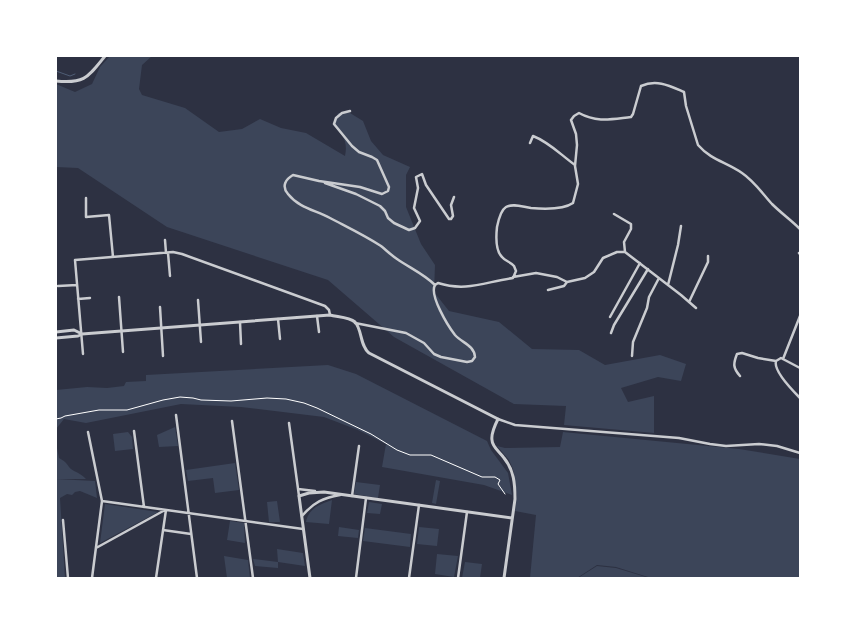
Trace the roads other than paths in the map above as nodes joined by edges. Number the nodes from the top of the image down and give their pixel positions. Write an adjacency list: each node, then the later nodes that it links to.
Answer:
1 (105, 56): 2 (street)
2 (56, 81)
3 (350, 111): 6 (street)
4 (530, 143): 5 (street)
5 (575, 166): 11 (street); 20 (street)
6 (319, 181): 7 (street); 24 (street)
7 (454, 197)
8 (86, 198): 16 (street)
9 (614, 214): 13 (street)
10 (681, 226): 25 (street)
11 (800, 229)
12 (165, 240): 14 (street)
13 (625, 252): 17 (street); 22 (street)
14 (167, 253): 16 (street); 19 (street); 35 (street)
15 (708, 256): 32 (street)
16 (113, 257): 23 (street)
17 (640, 263): 18 (street); 38 (street)
18 (648, 269): 21 (street); 47 (street)
19 (170, 276)
20 (513, 278): 22 (street); 24 (street)
21 (659, 278): 25 (street); 56 (street)
22 (567, 282): 27 (street)
23 (77, 285): 26 (street); 29 (street)
24 (435, 285): 41 (street)
25 (668, 285): 32 (street)
26 (58, 286)
27 (548, 290)
28 (119, 297): 44 (street)
29 (78, 298): 30 (street); 48 (street)
30 (90, 298)
31 (198, 300): 42 (street)
32 (689, 302): 34 (street)
33 (160, 307): 43 (street)
34 (696, 308)
35 (330, 315): 36 (street); 41 (street)
36 (317, 316): 39 (street); 46 (street)
37 (800, 316): 57 (street)
38 (610, 317)
39 (278, 319): 40 (street); 50 (street)
40 (240, 322): 42 (street); 52 (street)
41 (356, 322): 63 (street)
42 (200, 325): 43 (street); 51 (street)
43 (161, 328): 44 (street); 55 (street)
44 (122, 330): 48 (street); 53 (street)
45 (56, 332): 48 (street)
46 (319, 332)
47 (611, 333)
48 (82, 334): 49 (street); 54 (street)
49 (56, 338)
50 (280, 339)
51 (201, 342)
52 (242, 344)
53 (123, 352)
54 (83, 354)
55 (163, 356)
56 (632, 356)
57 (783, 359): 58 (street); 59 (street)
58 (776, 360): 60 (street); 61 (street)
59 (800, 368)
60 (740, 376)
61 (800, 398)
62 (176, 415): 81 (street)
63 (498, 419): 69 (street); 83 (street)
64 (232, 421): 85 (street)
65 (289, 423): 70 (street)
66 (134, 431): 78 (street)
67 (88, 432): 76 (street)
68 (359, 446): 74 (street)
69 (799, 453)
70 (298, 489): 71 (street); 73 (street)
71 (320, 492): 72 (street); 73 (street)
72 (341, 495): 74 (street); 82 (street)
73 (299, 496): 82 (street)
74 (352, 496): 75 (street)
75 (366, 498): 77 (street); 96 (street)
76 (102, 501): 78 (street); 89 (street)
77 (419, 505): 80 (street); 97 (street)
78 (144, 507): 79 (street)
79 (166, 510): 81 (street); 87 (street); 89 (street)
80 (467, 512): 83 (street); 98 (street)
81 (188, 513): 85 (street); 88 (street)
82 (301, 516): 86 (street)
83 (512, 518): 99 (street)
84 (63, 520): 90 (street)
85 (246, 521): 86 (street); 94 (street)
86 (303, 529): 95 (street)
87 (163, 530): 88 (street); 92 (street)
88 (191, 534): 93 (street)
89 (96, 548): 91 (street)
90 (68, 578)
91 (92, 578)
92 (156, 578)
93 (197, 578)
94 (253, 578)
95 (310, 578)
96 (356, 578)
97 (409, 578)
98 (458, 578)
99 (504, 578)

